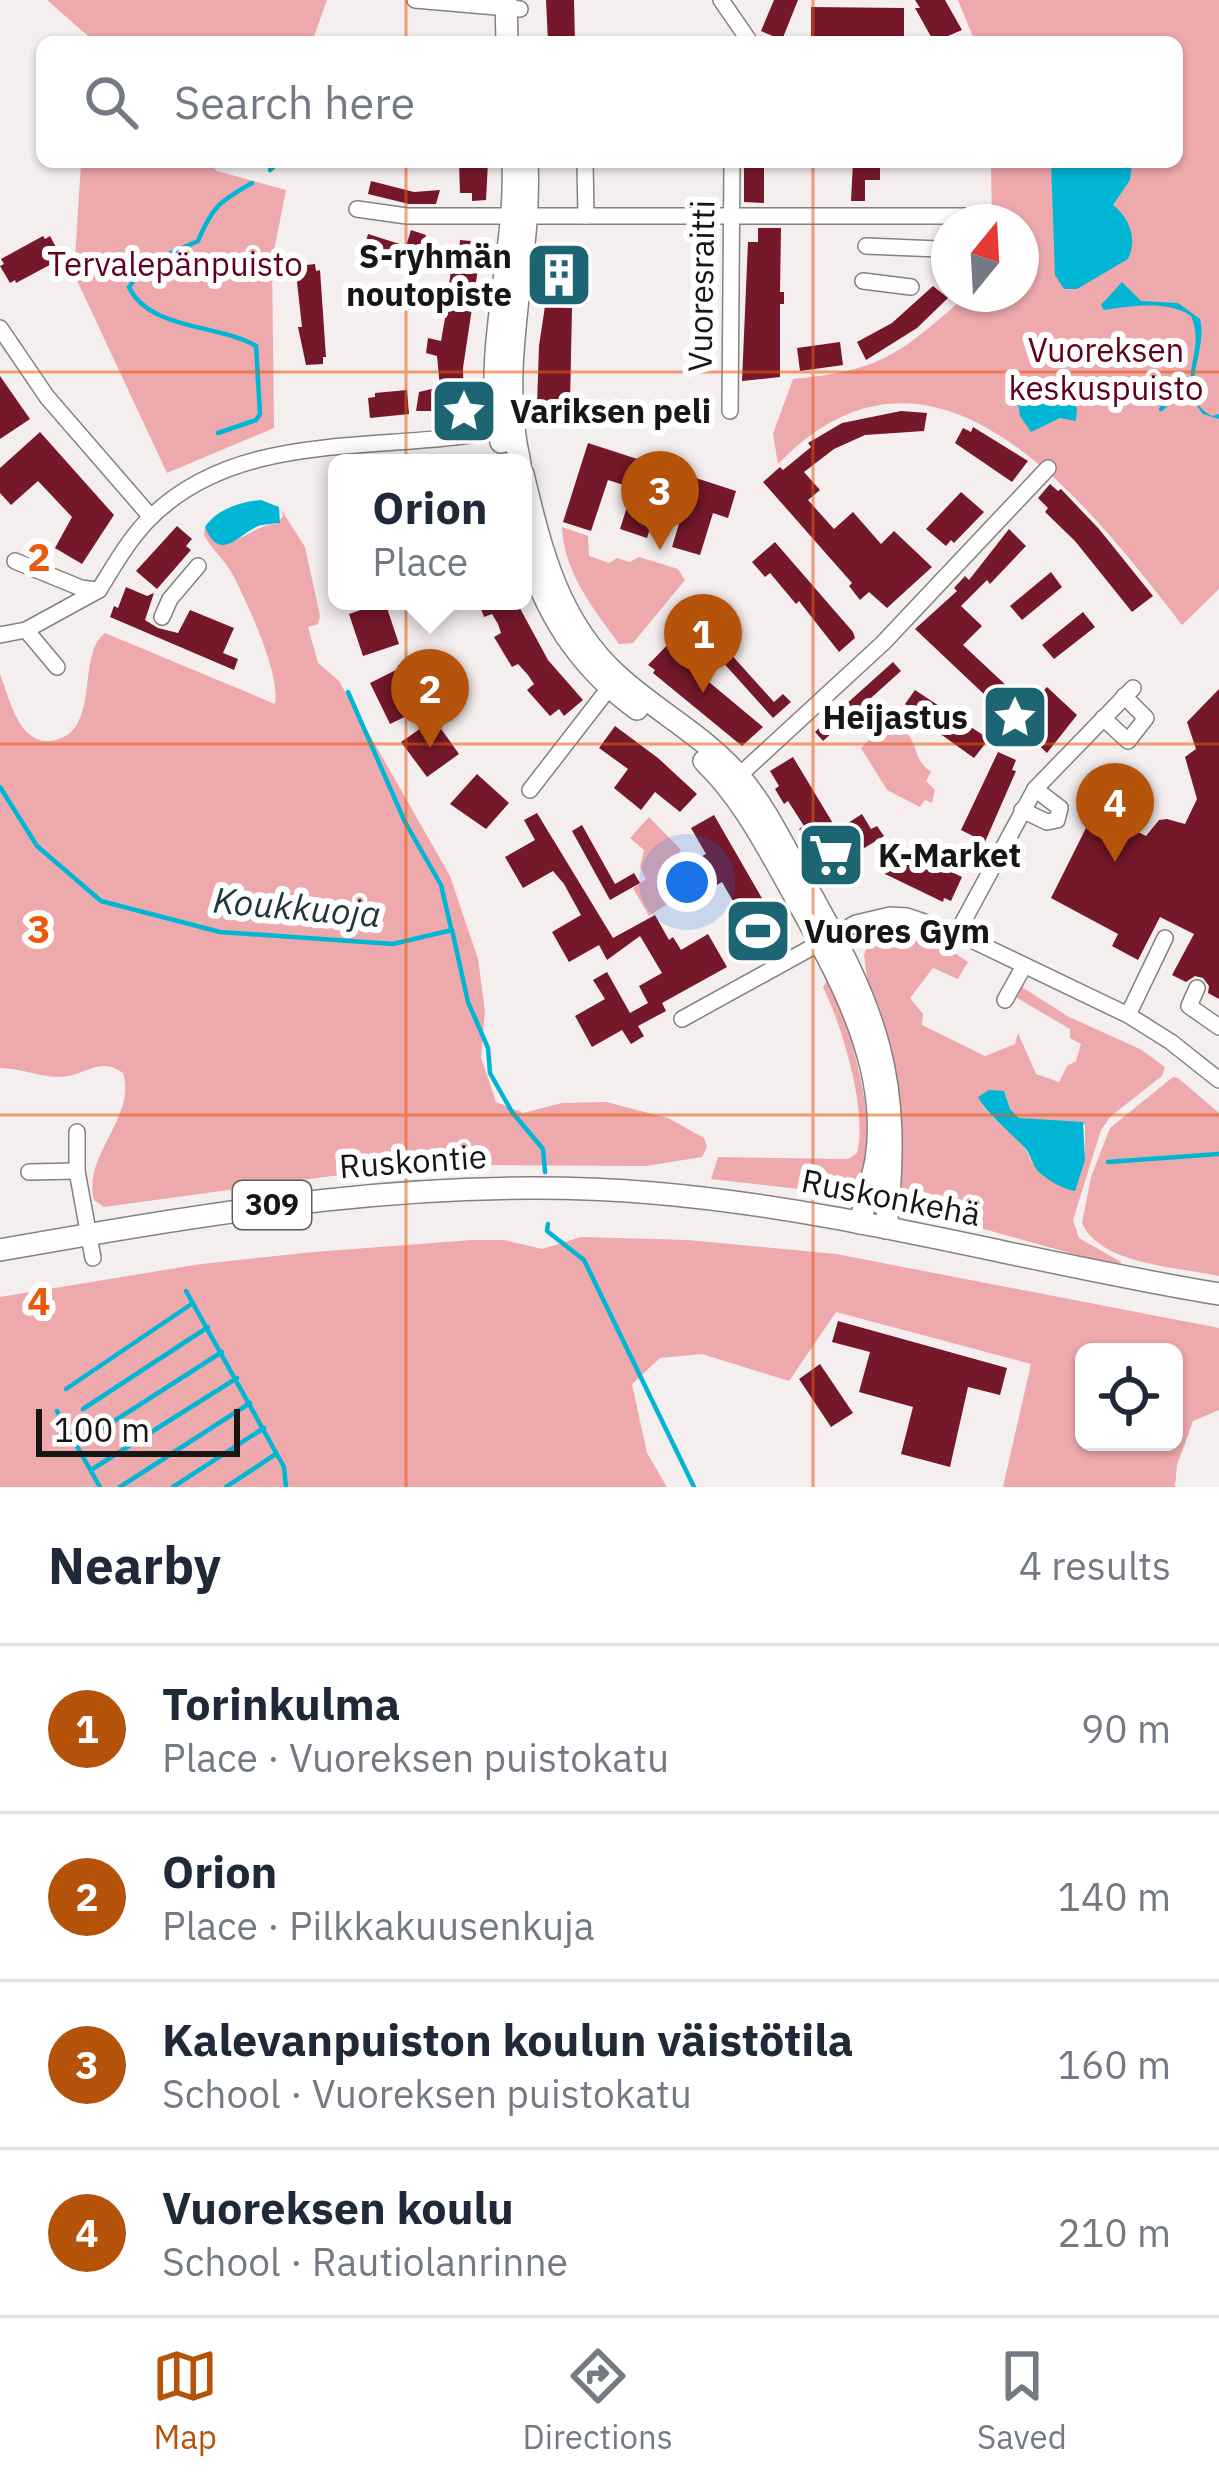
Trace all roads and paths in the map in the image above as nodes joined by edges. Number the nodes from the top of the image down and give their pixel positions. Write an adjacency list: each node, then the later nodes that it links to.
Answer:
1 (415, 0): 3 (street)
2 (721, 0): 6 (street)
3 (513, 5): 4 (main road); 5 (main road)
4 (508, 36)
5 (521, 36)
6 (745, 36)
7 (514, 168): 12 (main road)
8 (526, 168): 12 (main road)
9 (585, 168): 14 (street)
10 (732, 168): 13 (street, Vuoresraitti)
11 (357, 208): 12 (street)
12 (522, 214): 14 (street); 22 (main road)
13 (732, 215): 14 (street); 15 (street); 21 (street, Vuoresraitti)
14 (586, 216)
15 (931, 216)
16 (866, 246): 17 (street)
17 (931, 249)
18 (863, 281): 19 (street)
19 (911, 287)
20 (0, 328): 27 (street)
21 (730, 410)
22 (505, 429): 23 (main road); 24 (main road); 27 (street)
23 (506, 454)
24 (516, 454)
25 (1048, 468): 38 (street)
26 (532, 512): 36 (main road)
27 (151, 518): 31 (street)
28 (15, 561): 31 (street)
29 (198, 566): 32 (street)
30 (532, 570): 36 (main road)
31 (99, 590): 33 (street)
32 (162, 617)
33 (26, 629): 34 (street); 35 (street)
34 (0, 634)
35 (57, 667)
36 (613, 682): 38 (main road); 40 (street)
37 (1103, 718): 37 (street); 39 (street)
38 (733, 781): 43 (main road)
39 (1035, 789): 41 (street); 41 (street)
40 (530, 790)
41 (1022, 810): 42 (street)
42 (957, 933): 43 (street); 45 (street)
43 (826, 938): 49 (street); 56 (main road); 57 (main road)
44 (1165, 938): 48 (street)
45 (1024, 966): 47 (street); 48 (street)
46 (1197, 988): 50 (street)
47 (1005, 1000)
48 (1128, 1016): 51 (street)
49 (682, 1019)
50 (1219, 1028)
51 (1219, 1080)
52 (76, 1132): 53 (street)
53 (77, 1171): 54 (street); 58 (street)
54 (29, 1172)
55 (547, 1187): 56 (main road, Ruskonkehä / 309); 58 (main road, Ruskontie / 309)
56 (860, 1223): 57 (main road, Ruskonkehä / 309)
57 (886, 1228): 61 (main road, Ruskonkehä / 309)
58 (87, 1235): 59 (main road, Ruskontie / 309); 60 (street)
59 (0, 1250)
60 (93, 1258)
61 (1219, 1294)

